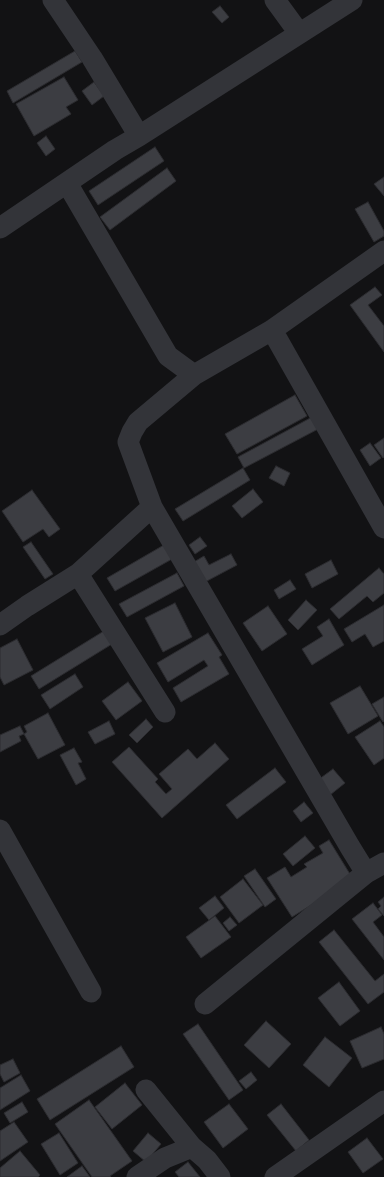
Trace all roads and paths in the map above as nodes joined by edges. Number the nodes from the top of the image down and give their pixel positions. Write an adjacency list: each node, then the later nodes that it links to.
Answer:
1 (53, 0): 5 (street)
2 (275, 0): 4 (street)
3 (352, 0): 4 (street)
4 (299, 33): 5 (street)
5 (139, 136): 6 (street)
6 (67, 184): 7 (street); 10 (street)
7 (0, 228)
8 (384, 251): 9 (street)
9 (272, 330): 10 (street); 12 (street)
10 (194, 375): 11 (street)
11 (152, 507): 13 (street); 17 (street)
12 (384, 528)
13 (78, 574): 14 (street); 15 (street)
14 (0, 625)
15 (165, 712)
16 (0, 830): 18 (street)
17 (375, 868): 19 (street)
18 (91, 992)
19 (205, 1004)
20 (146, 1090): 22 (street)
21 (384, 1101): 25 (street)
22 (192, 1147): 23 (street); 24 (street)
23 (138, 1177)
24 (220, 1177)
25 (275, 1177)

